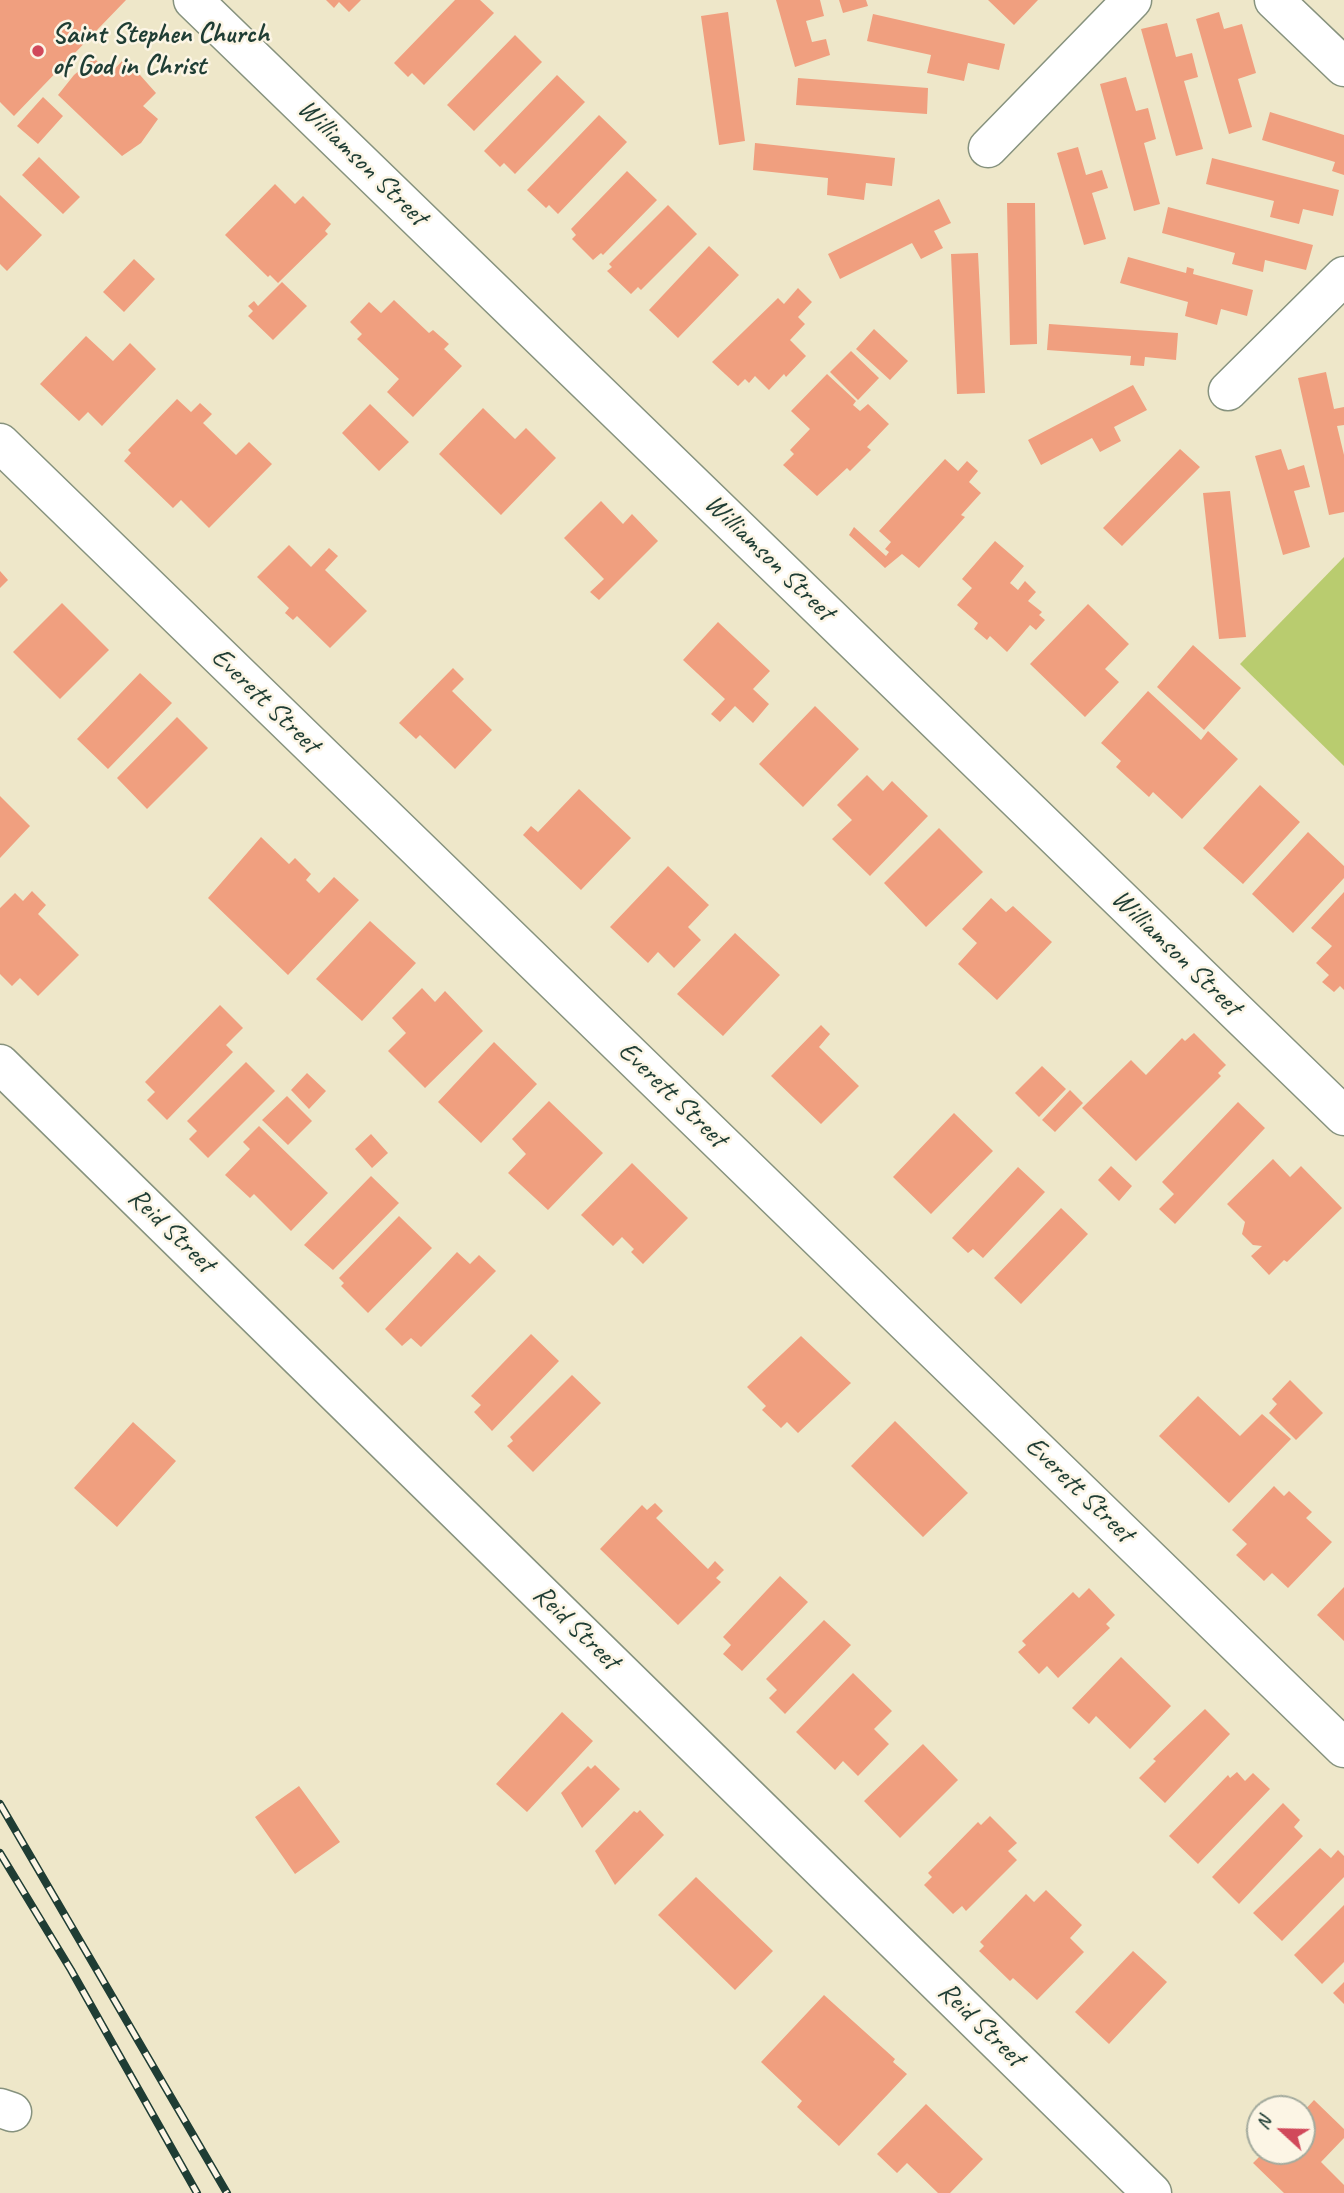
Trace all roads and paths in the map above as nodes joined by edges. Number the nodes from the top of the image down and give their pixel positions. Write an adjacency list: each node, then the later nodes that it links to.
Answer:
1 (193, 0): 10 (street, Williamson Street)
2 (1132, 0): 5 (street)
3 (1274, 0): 4 (street)
4 (1344, 67)
5 (988, 148)
6 (1344, 276): 7 (street)
7 (1228, 391)
8 (0, 443): 11 (street, Everett Street)
9 (0, 1063): 12 (street, Reid Street)
10 (1344, 1116)
11 (1344, 1748)
12 (1152, 2193)

